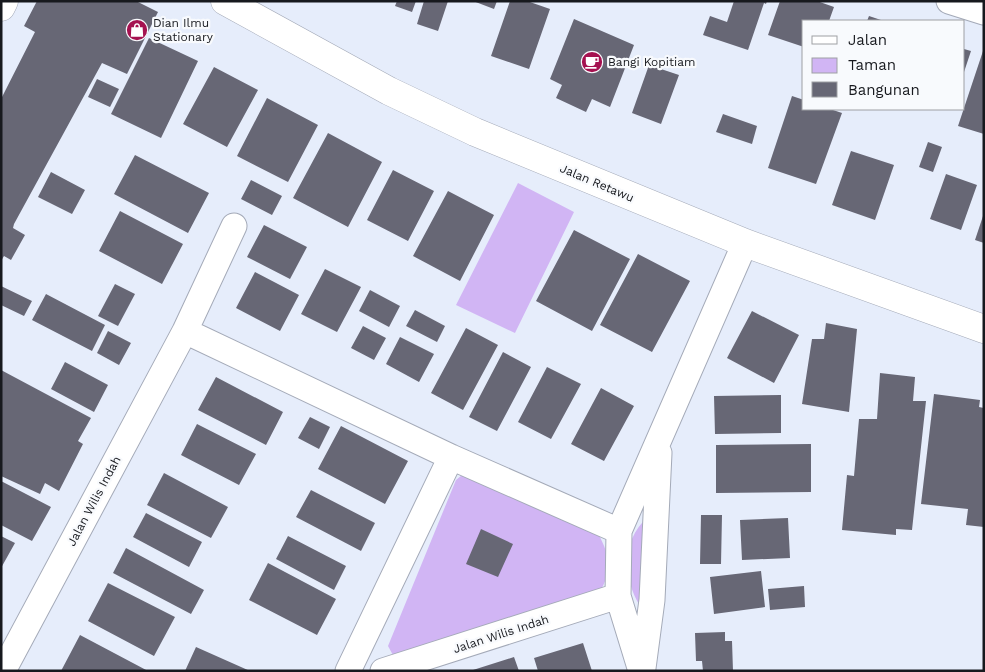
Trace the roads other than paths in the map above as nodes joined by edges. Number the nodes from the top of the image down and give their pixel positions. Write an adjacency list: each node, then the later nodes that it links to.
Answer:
1 (4, 1): 4 (main road)
2 (225, 1): 7 (main road, Jalan Retawu)
3 (949, 1): 5 (street)
4 (1, 7)
5 (984, 12)
6 (234, 226): 9 (street, Jalan Wilis Indah)
7 (745, 242): 8 (main road, Jalan Retawu); 10 (street)
8 (984, 329)
9 (185, 331): 11 (street); 14 (street, Jalan Wilis Indah)
10 (660, 438): 12 (street); 17 (street)
11 (451, 457): 12 (street); 15 (street)
12 (619, 531): 13 (street)
13 (618, 596): 16 (street, Jalan Wilis Indah); 17 (street)
14 (3, 671)
15 (348, 671)
16 (383, 671)
17 (642, 671)

